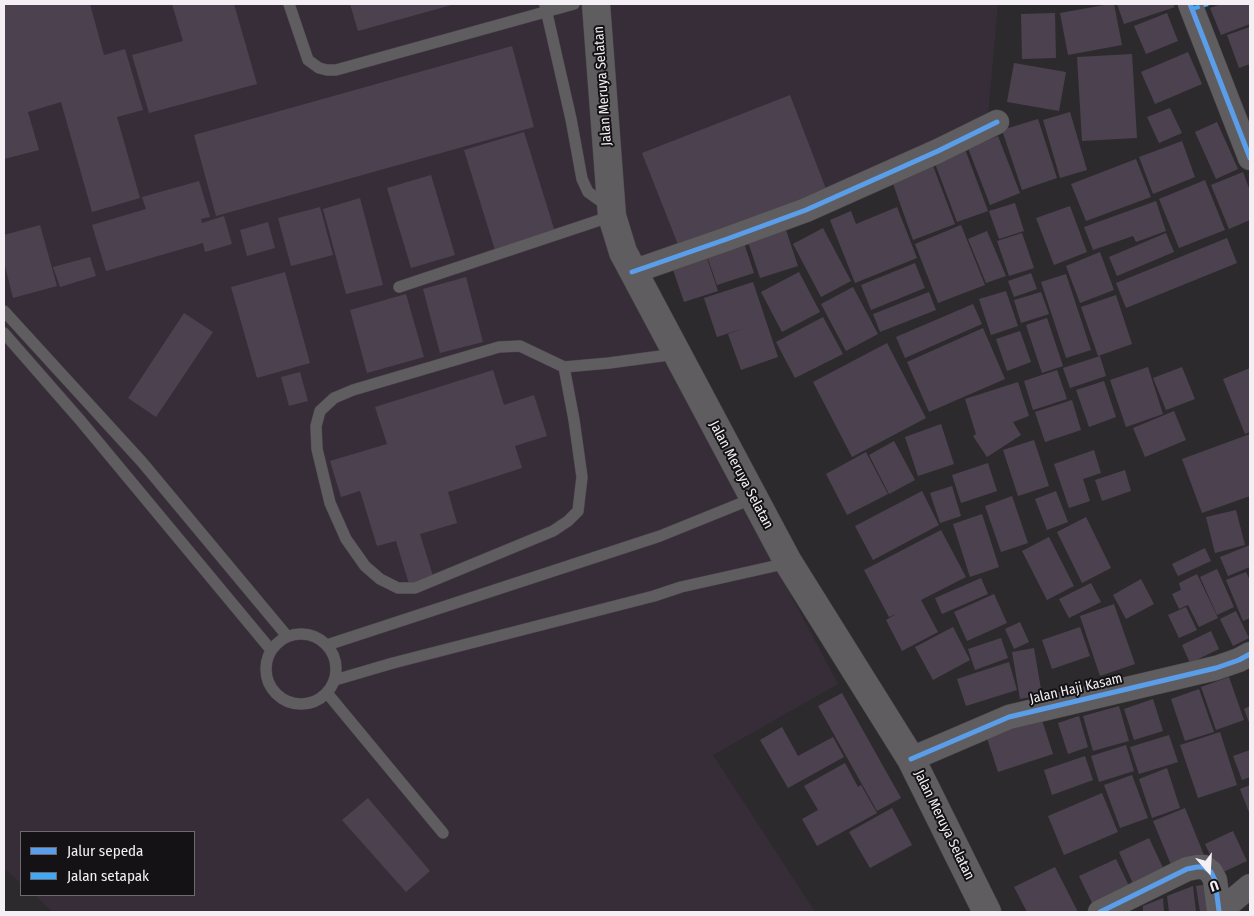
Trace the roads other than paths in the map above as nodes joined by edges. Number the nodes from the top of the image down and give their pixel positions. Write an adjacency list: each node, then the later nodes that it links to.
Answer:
1 (289, 4): 5 (lane)
2 (574, 4): 5 (lane)
3 (596, 4): 8 (main road, Jalan Meruya Selatan)
4 (1196, 6): 7 (street)
5 (545, 8): 8 (lane)
6 (997, 122): 9 (street)
7 (1250, 158)
8 (612, 209): 9 (main road, Jalan Meruya Selatan); 10 (lane)
9 (632, 272): 13 (main road, Jalan Meruya Selatan)
10 (399, 287)
11 (4, 311): 17 (lane)
12 (4, 333): 19 (lane)
13 (676, 354): 14 (lane); 15 (main road, Jalan Meruya Selatan)
14 (564, 367): 14 (lane)
15 (754, 498): 16 (main road, Jalan Meruya Selatan); 18 (lane)
16 (788, 562): 21 (lane); 23 (main road, Jalan Meruya Selatan)
17 (288, 636): 18 (lane); 19 (lane)
18 (327, 645): 21 (lane)
19 (271, 650): 22 (lane)
20 (1250, 654): 23 (street, Jalan Haji Kasam)
21 (335, 680): 22 (lane)
22 (327, 694): 24 (lane)
23 (911, 759): 26 (main road, Jalan Meruya Selatan)
24 (443, 833)
25 (1250, 886): 28 (street)
26 (987, 912)
27 (1100, 912): 28 (street)
28 (1219, 912)

